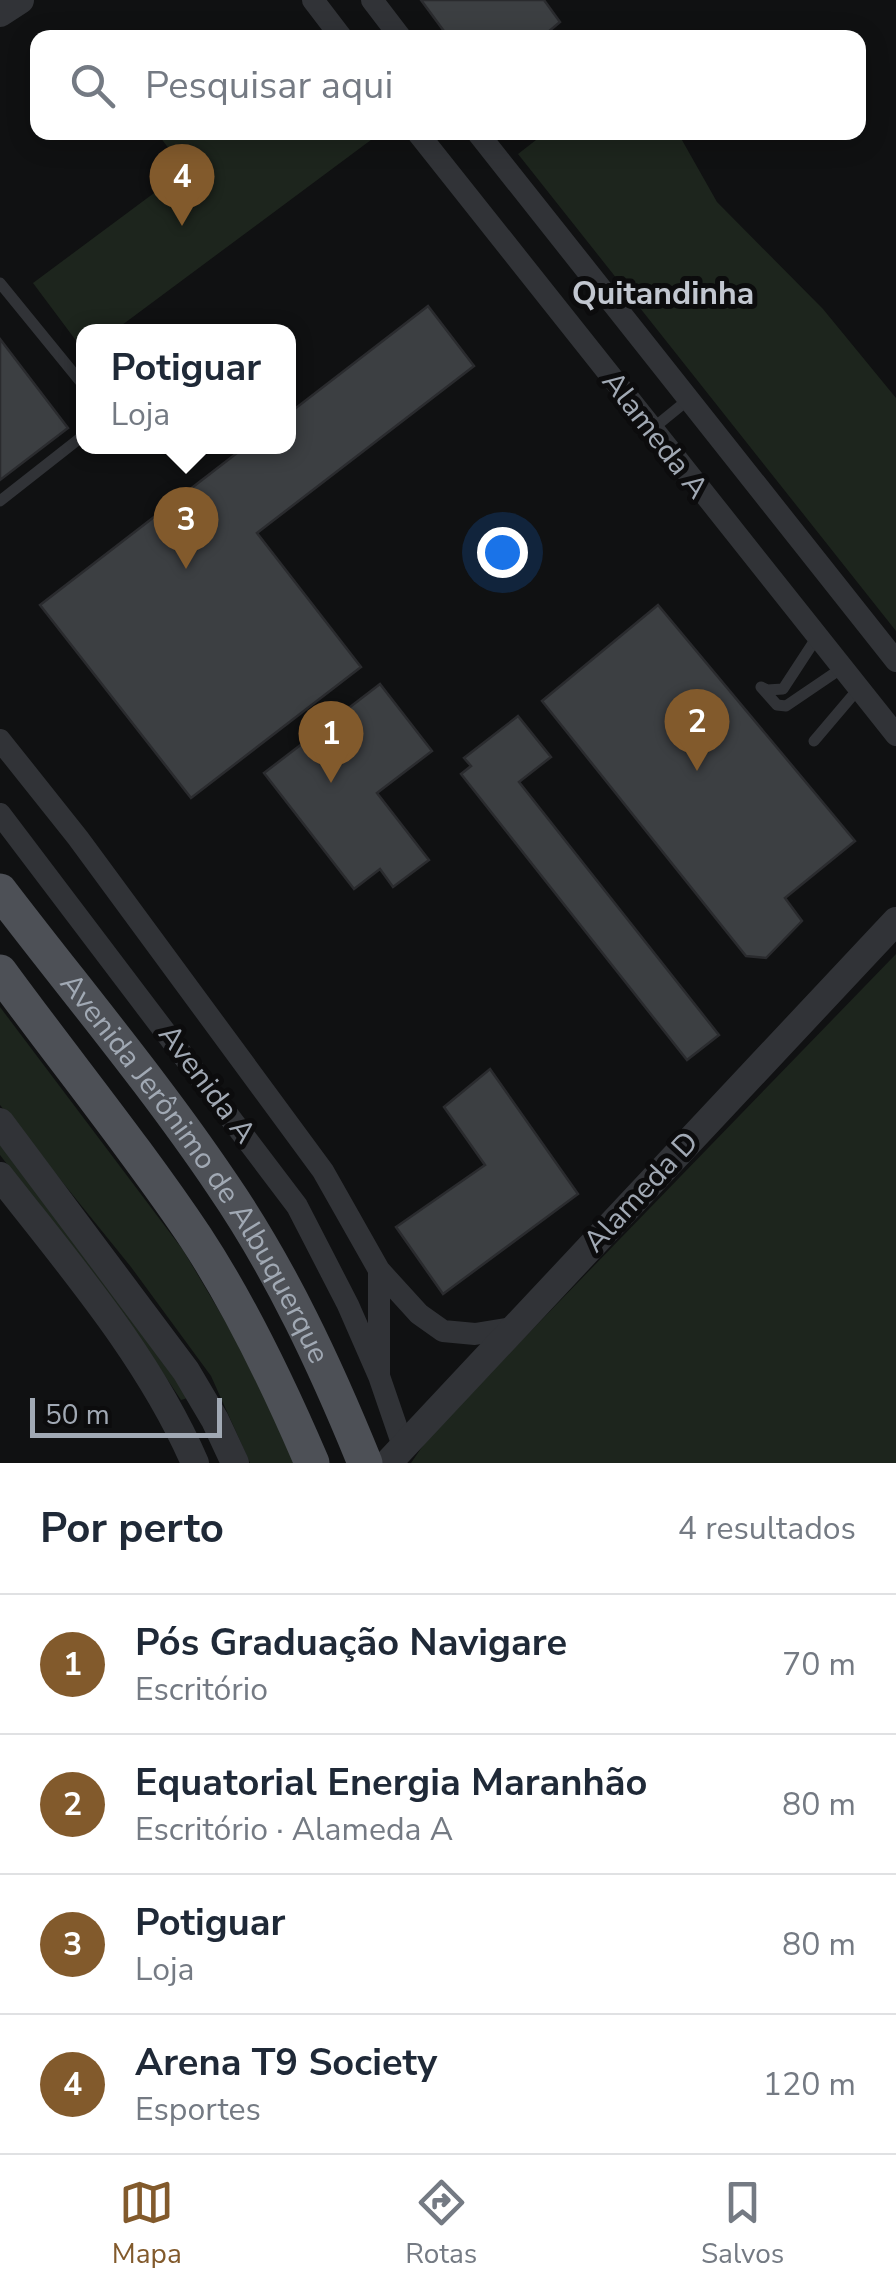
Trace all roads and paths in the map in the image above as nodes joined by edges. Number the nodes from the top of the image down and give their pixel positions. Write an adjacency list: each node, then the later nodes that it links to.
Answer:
1 (20, 0): 4 (street)
2 (312, 0): 5 (street)
3 (372, 0): 6 (street)
4 (0, 14)
5 (336, 30)
6 (396, 30)
7 (423, 140): 12 (street, Alameda A)
8 (483, 140): 11 (street, Alameda A)
9 (0, 283): 10 (lane)
10 (76, 376)
11 (689, 400): 12 (lane); 16 (street, Alameda A)
12 (652, 430): 15 (street, Alameda A)
13 (76, 440): 14 (lane)
14 (0, 501)
15 (817, 637): 17 (street, Alameda A); 17 (lane)
16 (896, 661)
17 (842, 668): 18 (street, Alameda A)
18 (859, 688): 19 (street, Alameda A); 21 (lane)
19 (896, 735)
20 (0, 740): 28 (street, Avenida A)
21 (814, 741)
22 (0, 814): 30 (street, Avenida A)
23 (0, 891): 38 (main road, Avenida Jerônimo de Albuquerque)
24 (896, 921): 29 (street, Alameda D)
25 (0, 972): 37 (main road, Avenida Jerônimo de Albuquerque)
26 (0, 1122): 31 (street)
27 (0, 1176): 32 (street)
28 (378, 1270): 29 (street, Avenida A); 30 (street, Avenida A)
29 (513, 1328): 33 (street, Alameda D)
30 (378, 1376): 33 (street, Avenida A)
31 (215, 1420): 32 (street); 36 (street)
32 (181, 1430): 34 (street); 35 (street)
33 (395, 1455)
34 (179, 1463)
35 (196, 1463)
36 (235, 1463)
37 (312, 1463)
38 (366, 1463)

